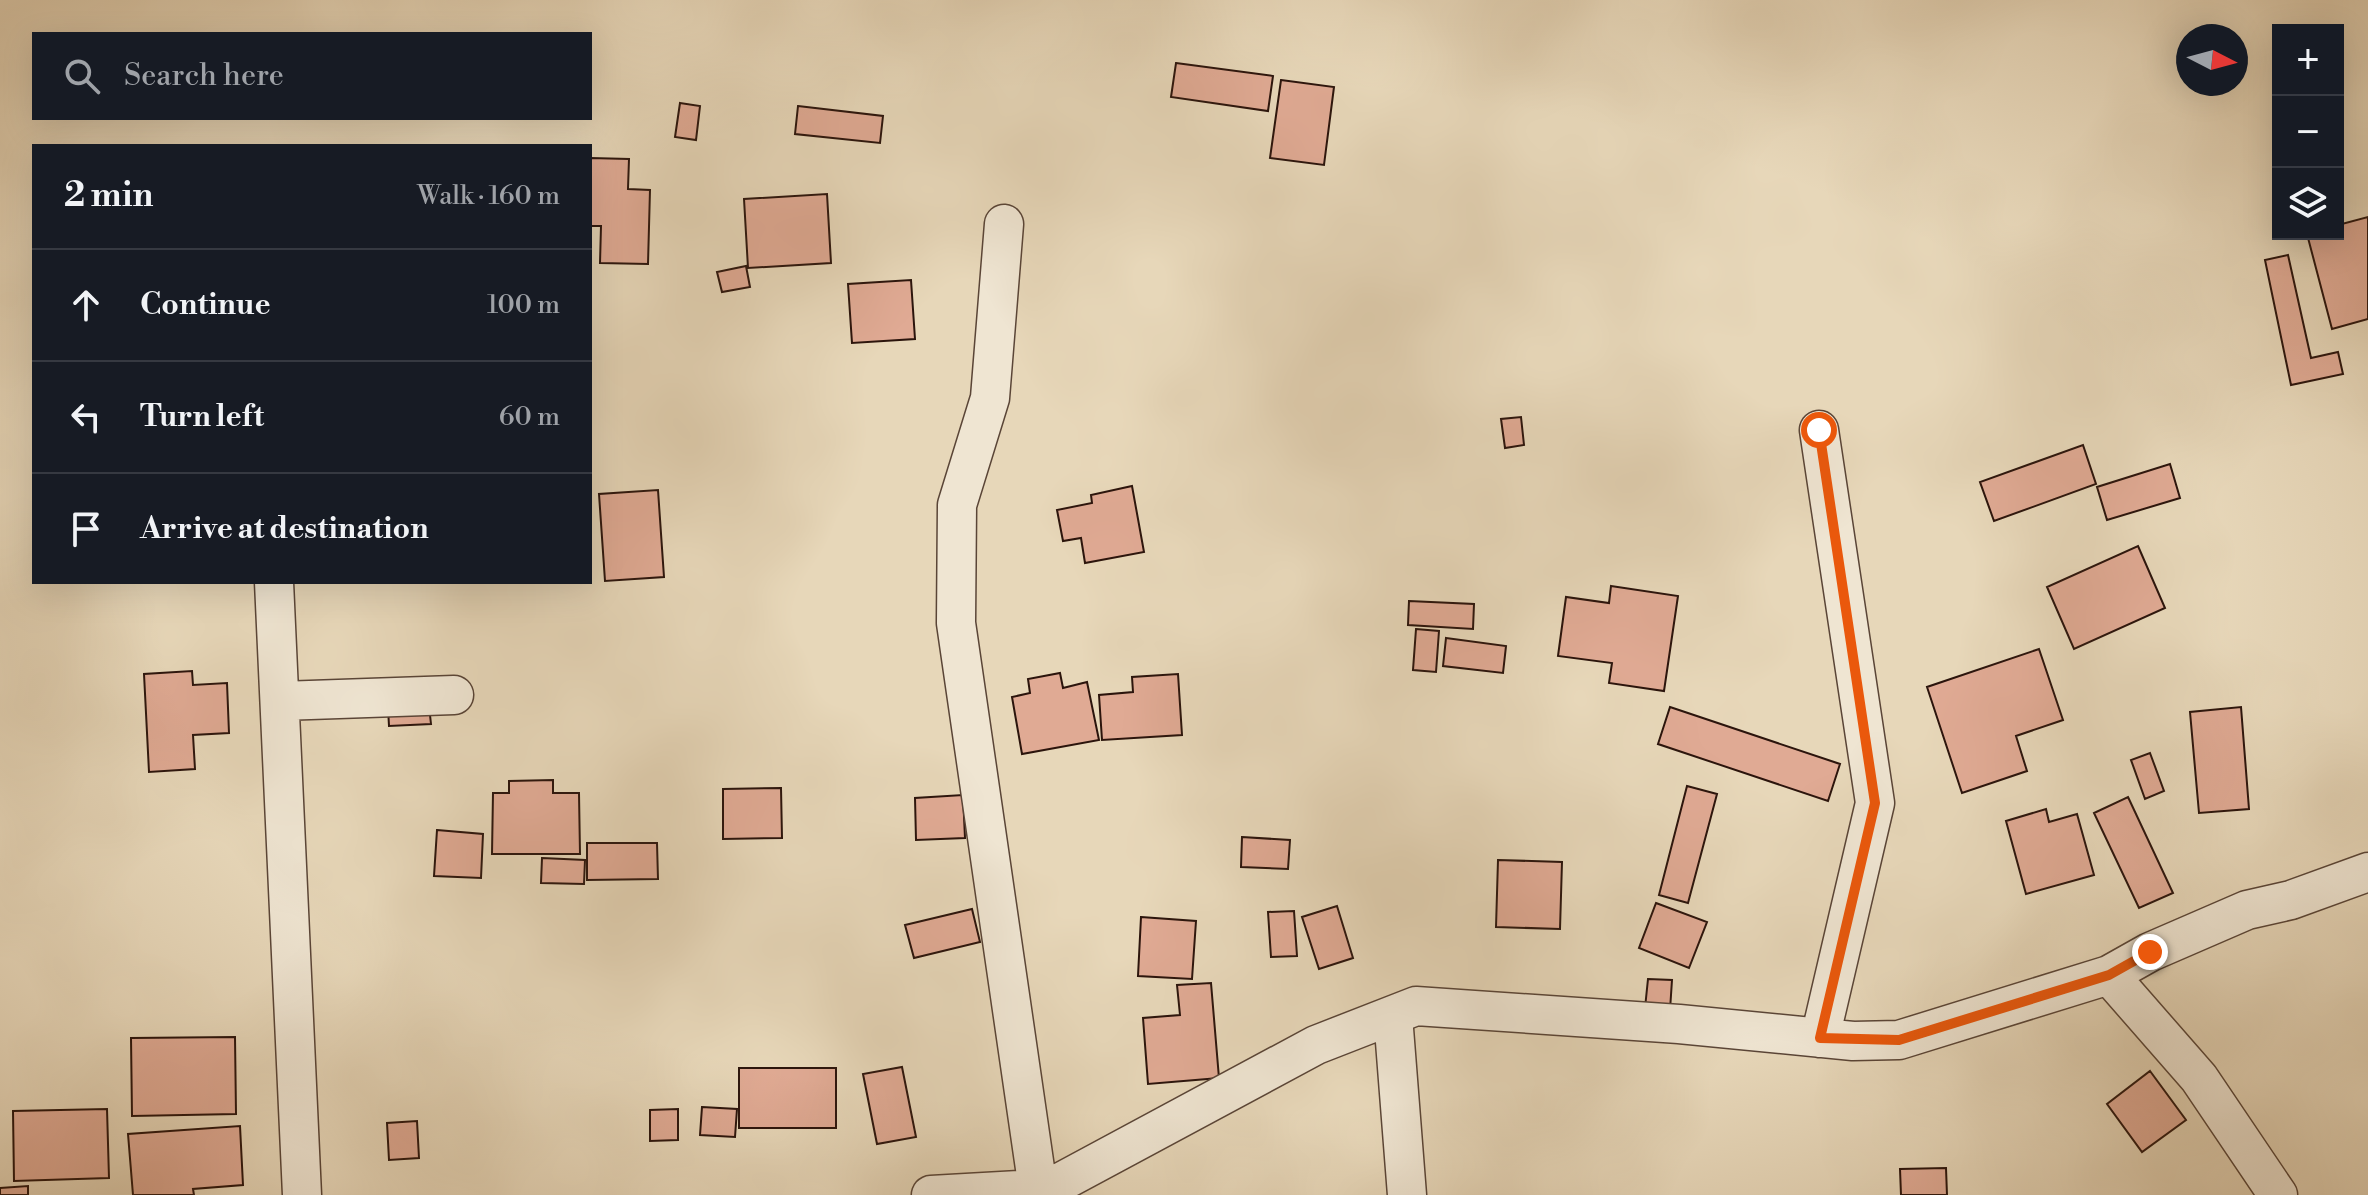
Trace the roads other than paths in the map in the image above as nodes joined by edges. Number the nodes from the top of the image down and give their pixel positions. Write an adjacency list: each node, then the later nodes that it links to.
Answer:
1 (1004, 224): 10 (street)
2 (1819, 430): 9 (street)
3 (274, 584): 5 (street)
4 (454, 695): 5 (street)
5 (281, 701): 11 (street)
6 (2368, 872): 7 (street)
7 (2109, 975): 9 (street); 14 (street)
8 (1393, 1016): 9 (street); 10 (street); 13 (street)
9 (1820, 1038)
10 (1038, 1189): 12 (street)
11 (302, 1195)
12 (931, 1195)
13 (1407, 1195)
14 (2278, 1195)

